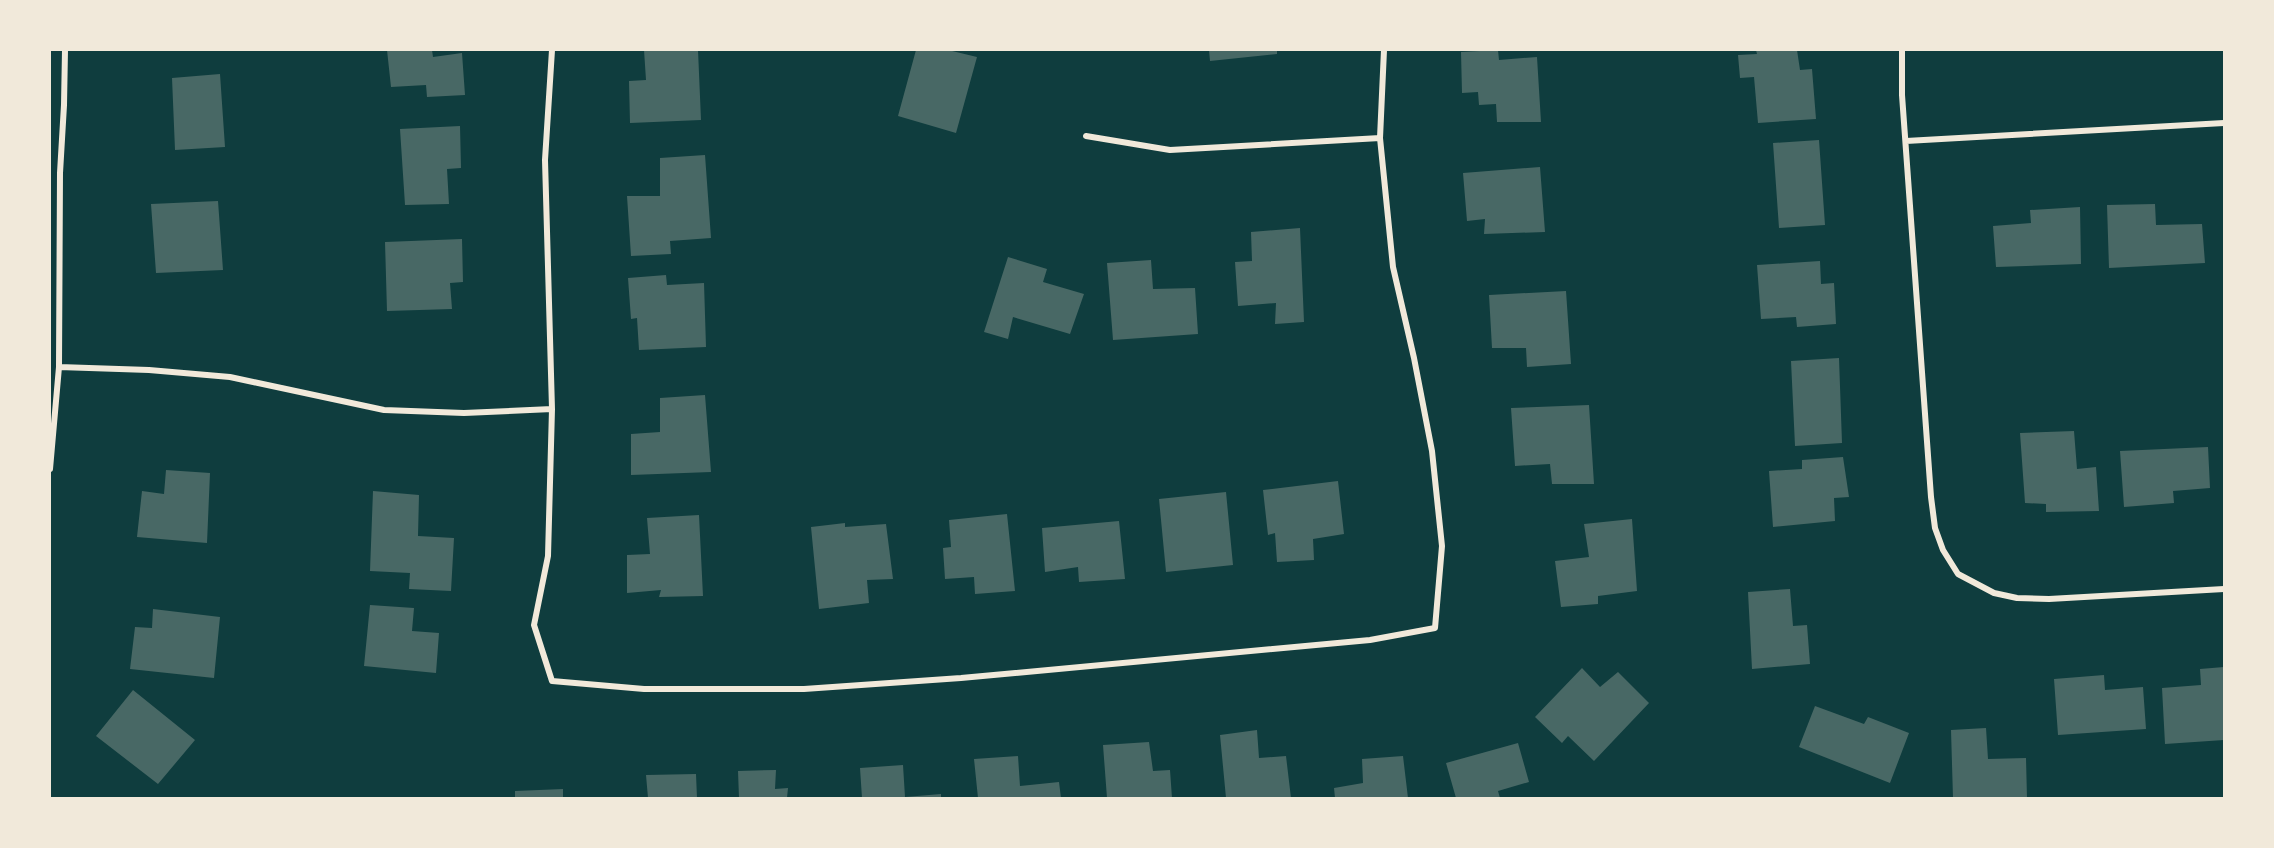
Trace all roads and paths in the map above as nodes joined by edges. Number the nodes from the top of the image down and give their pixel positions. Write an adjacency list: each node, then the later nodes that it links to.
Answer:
1 (65, 50): 9 (street)
2 (552, 50): 10 (street)
3 (1384, 50): 7 (street)
4 (1902, 50): 8 (street)
5 (2224, 123): 8 (street)
6 (1086, 136): 7 (street)
7 (1380, 138): 10 (street)
8 (1906, 141): 12 (street)
9 (59, 367): 10 (street); 11 (street)
10 (552, 409)
11 (50, 469)
12 (2224, 589)

